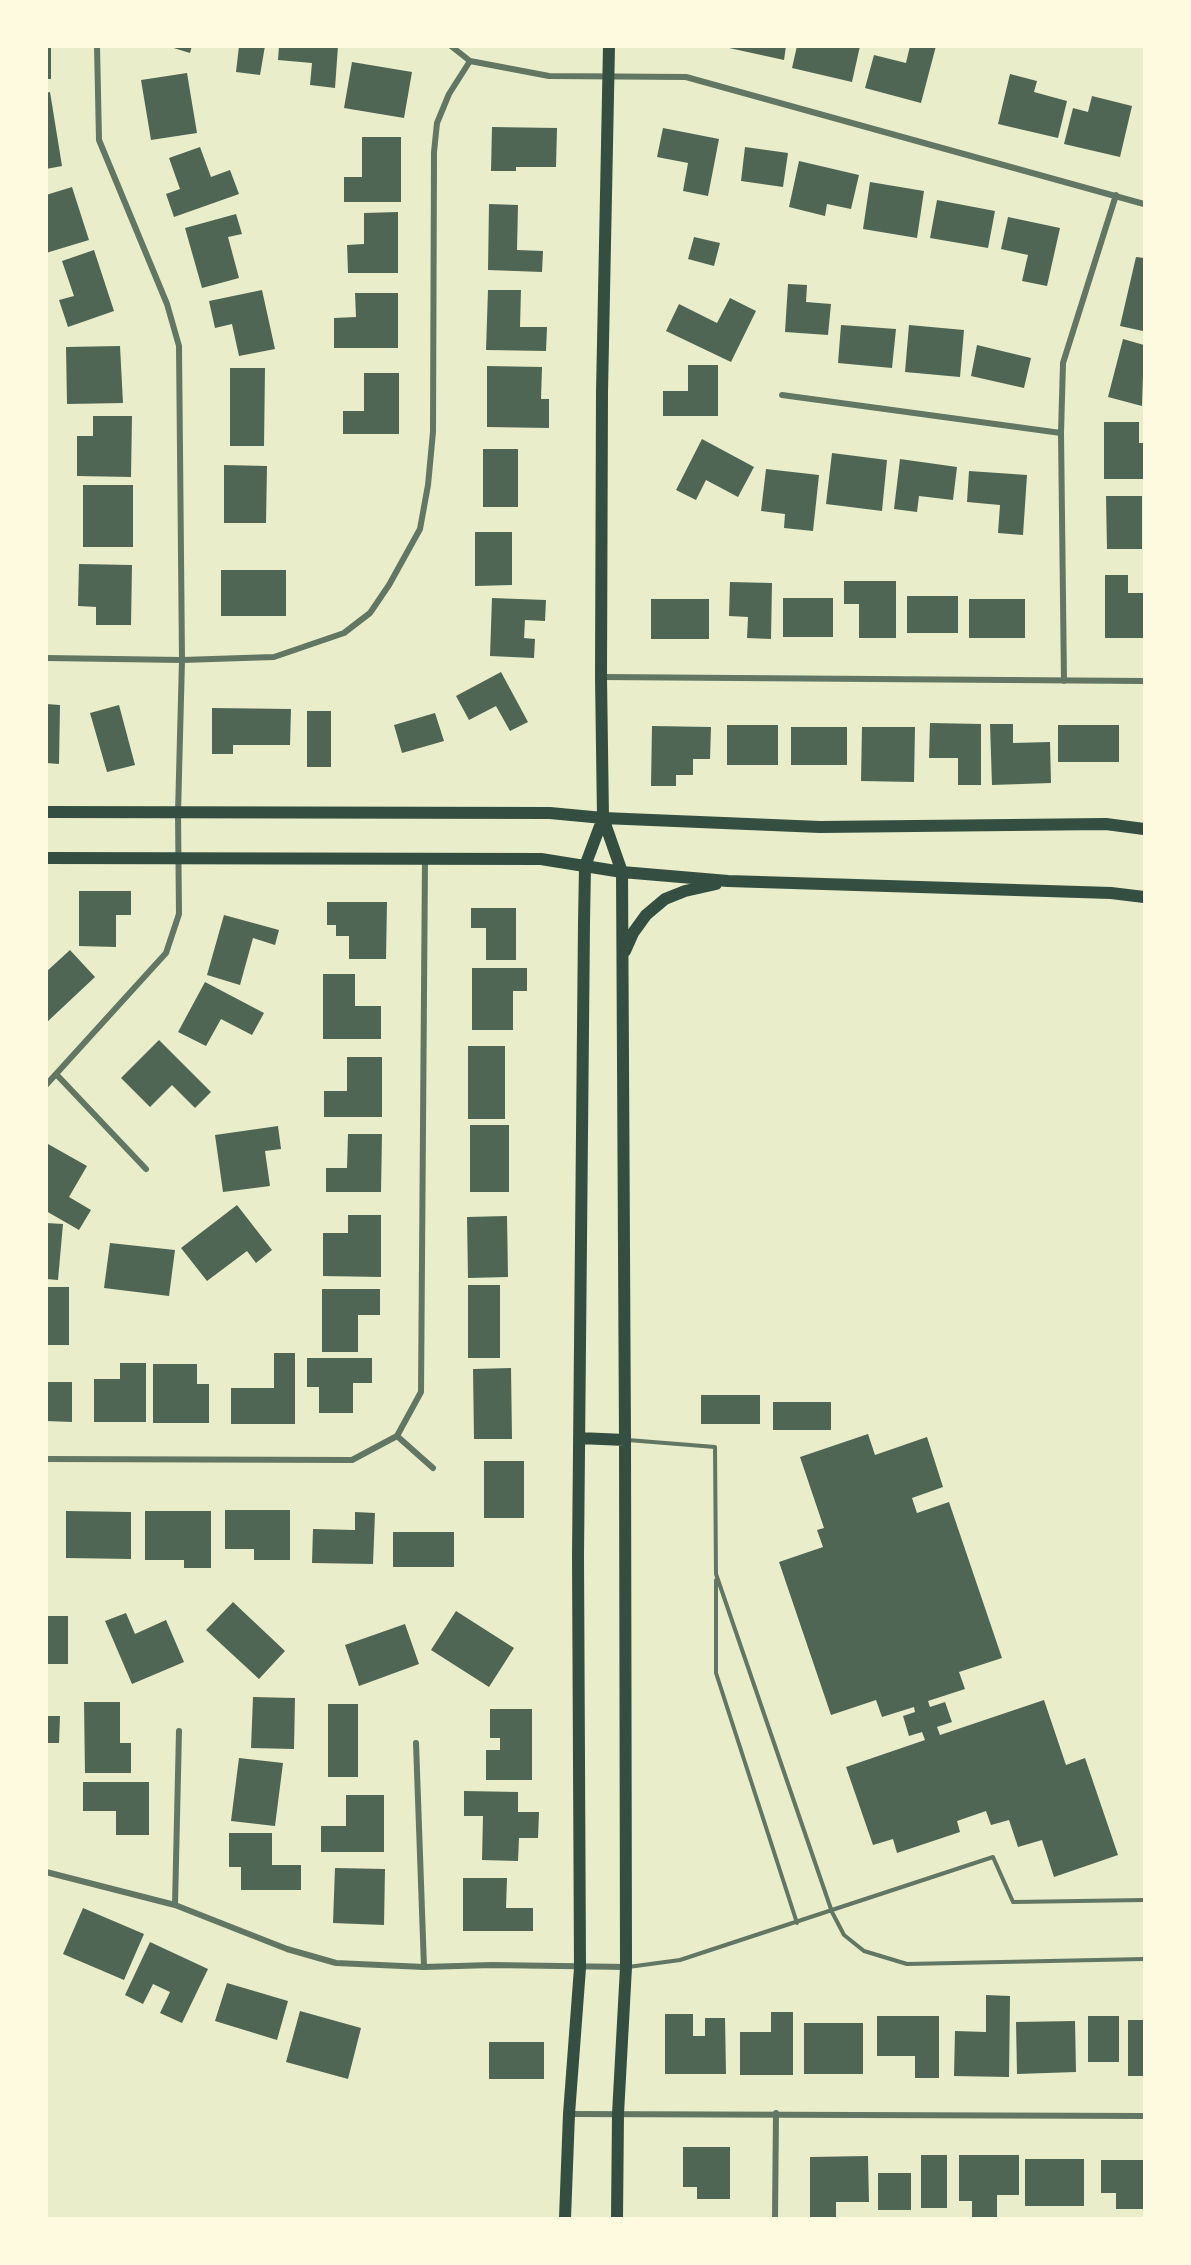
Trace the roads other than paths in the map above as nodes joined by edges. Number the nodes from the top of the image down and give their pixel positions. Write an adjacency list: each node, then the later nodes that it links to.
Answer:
1 (97, 46): 11 (street)
2 (451, 46): 4 (street)
3 (609, 46): 5 (main road)
4 (470, 61): 5 (street); 11 (street)
5 (609, 77): 6 (street); 12 (main road)
6 (1116, 195): 7 (street); 9 (street)
7 (1144, 204)
8 (782, 395): 9 (street)
9 (1061, 433): 13 (street)
10 (46, 658): 11 (street)
11 (182, 660): 16 (street)
12 (601, 677): 13 (street); 17 (main road)
13 (1064, 681): 14 (street)
14 (1144, 681)
15 (46, 812): 16 (main road)
16 (178, 813): 17 (main road); 21 (street)
17 (603, 818): 18 (main road); 22 (main road); 23 (main road)
18 (1144, 829)
19 (46, 858): 21 (main road)
20 (425, 858): 21 (main road); 22 (main road); 30 (street)
21 (178, 860): 27 (street)
22 (585, 866): 23 (main road); 31 (main road)
23 (622, 872): 24 (main road); 26 (main road)
24 (728, 881): 25 (main road); 26 (main road)
25 (1144, 897)
26 (623, 958): 32 (main road)
27 (56, 1074): 28 (street); 29 (street)
28 (46, 1085)
29 (146, 1169)
30 (398, 1437): 33 (street); 34 (street)
31 (579, 1438): 32 (main road); 46 (main road)
32 (625, 1440): 35 (lane); 45 (main road)
33 (46, 1459)
34 (434, 1468)
35 (716, 1574): 41 (lane); 42 (lane)
36 (179, 1731): 40 (street)
37 (416, 1743): 44 (street)
38 (46, 1872): 40 (street)
39 (1144, 1900): 41 (lane)
40 (175, 1905): 44 (street)
41 (832, 1912): 42 (lane); 43 (lane)
42 (797, 1923): 45 (lane)
43 (1144, 1959)
44 (424, 1967): 46 (street)
45 (626, 1967): 46 (street); 49 (main road)
46 (580, 1968): 48 (main road)
47 (776, 2113): 49 (street); 50 (street); 53 (street)
48 (569, 2114): 49 (street); 51 (main road)
49 (618, 2114): 52 (main road)
50 (1144, 2116)
51 (565, 2218)
52 (617, 2218)
53 (775, 2218)

